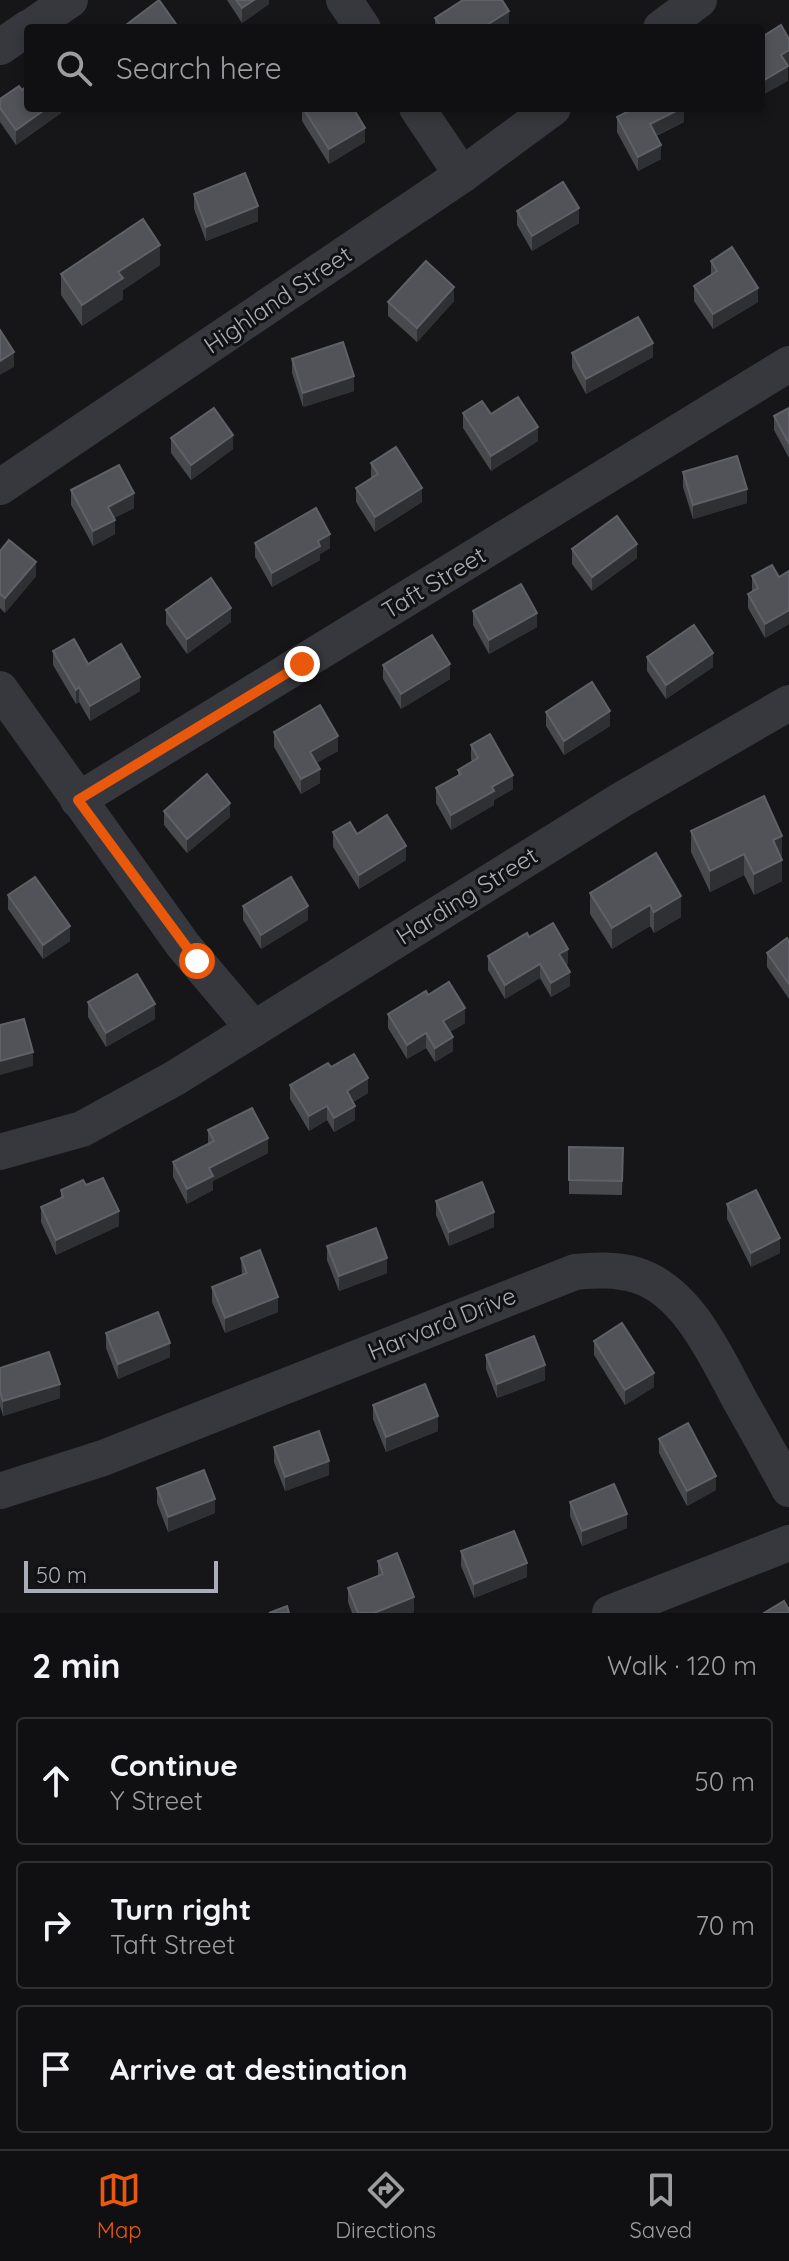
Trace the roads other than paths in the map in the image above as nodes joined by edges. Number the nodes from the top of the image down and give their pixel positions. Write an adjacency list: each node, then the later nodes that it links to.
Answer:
1 (70, 0): 4 (street)
2 (344, 0): 5 (street)
3 (699, 0): 6 (street)
4 (34, 24)
5 (360, 24)
6 (666, 24)
7 (24, 31): 8 (street)
8 (0, 47)
9 (420, 112): 11 (street)
10 (548, 112): 11 (street, Highland Street)
11 (462, 175): 13 (street, Highland Street)
12 (789, 364): 16 (street, Taft Street)
13 (0, 487)
14 (0, 689): 16 (street)
15 (789, 703): 17 (street, Harding Street)
16 (78, 800): 17 (street)
17 (254, 1029): 18 (street, Harding Street)
18 (0, 1152)
19 (789, 1489): 20 (street, Harvard Drive)
20 (0, 1491)
21 (789, 1543): 22 (street)
22 (610, 1613)

